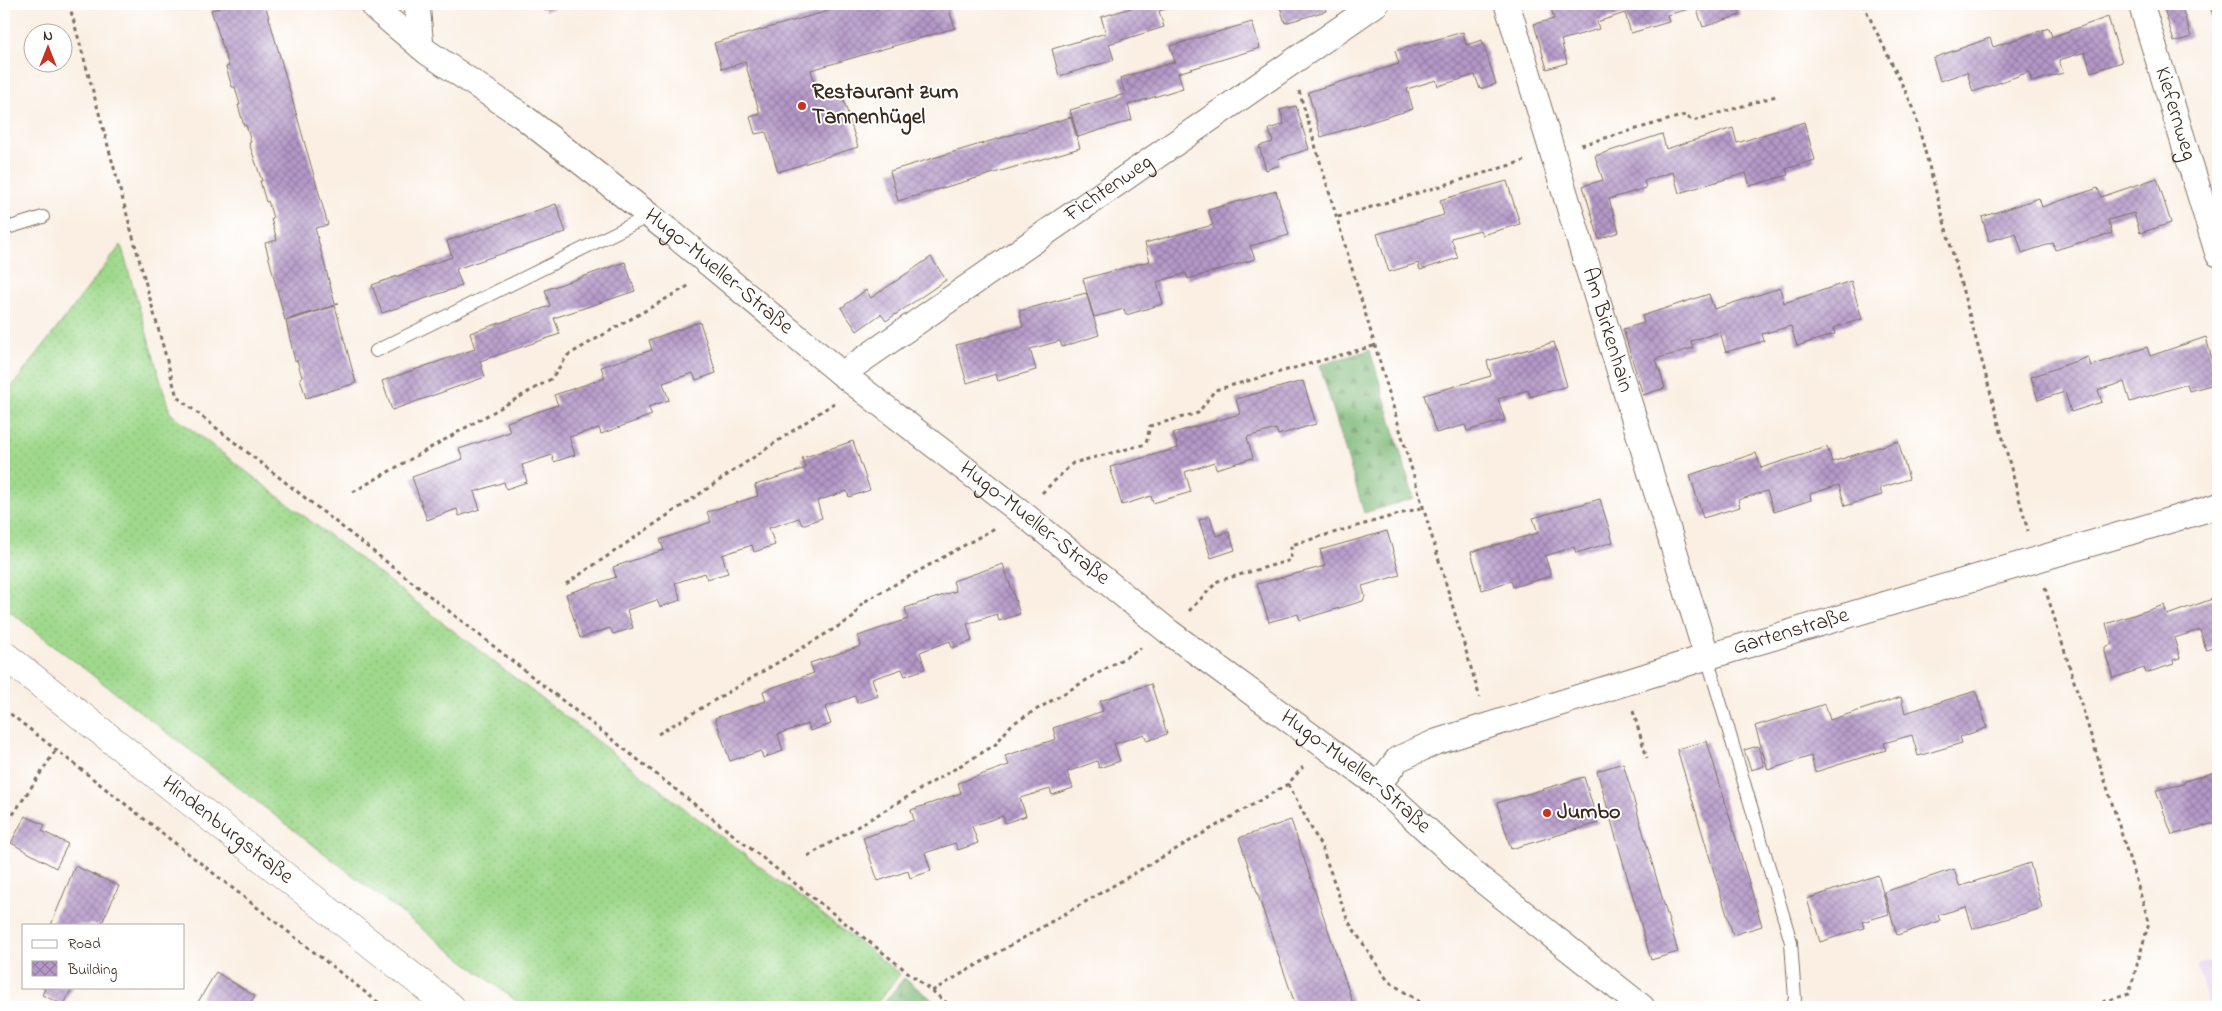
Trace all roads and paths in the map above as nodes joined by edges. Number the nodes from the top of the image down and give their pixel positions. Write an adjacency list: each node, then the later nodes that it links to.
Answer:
1 (69, 4): 38 (path)
2 (372, 4): 8 (street, Hugo-Mueller-Straße)
3 (418, 4): 8 (street)
4 (1376, 4): 9 (street, Fichtenweg)
5 (1507, 4): 26 (street, Am Birkenhain)
6 (1863, 4): 22 (path)
7 (2141, 4): 13 (street, Kiefernweg)
8 (421, 47): 10 (street, Hugo-Mueller-Straße)
9 (1290, 61): 15 (path); 17 (street, Fichtenweg)
10 (649, 216): 14 (street, Hugo-Mueller-Straße); 16 (lane)
11 (43, 217): 12 (lane)
12 (4, 228)
13 (2218, 254)
14 (716, 270): 17 (street, Hugo-Mueller-Straße); 18 (path)
15 (1377, 346): 20 (path); 21 (path)
16 (376, 351)
17 (850, 380): 21 (street, Hugo-Mueller-Straße); 23 (path)
18 (353, 492)
19 (2218, 506): 22 (street, Gartenstraße)
20 (1424, 507): 24 (path); 29 (path)
21 (1022, 513): 24 (street, Hugo-Mueller-Straße); 30 (path)
22 (2036, 560): 26 (street, Gartenstraße); 45 (path)
23 (566, 584)
24 (1169, 632): 31 (street, Hugo-Mueller-Straße); 37 (path)
25 (4, 654): 40 (main road, Hindenburgstraße)
26 (1706, 658): 27 (street, Gartenstraße); 44 (lane)
27 (1625, 683): 29 (street, Gartenstraße); 33 (path)
28 (4, 709): 32 (path)
29 (1488, 725): 35 (street, Gartenstraße)
30 (658, 734)
31 (1322, 746): 34 (path); 35 (street, Hugo-Mueller-Straße)
32 (56, 750): 36 (path); 39 (path)
33 (1647, 758)
34 (1288, 784): 38 (path); 42 (path)
35 (1378, 785): 43 (street, Hugo-Mueller-Straße)
36 (4, 828)
37 (808, 856)
38 (932, 991): 41 (path)
39 (384, 1007)
40 (451, 1007)
41 (952, 1007)
42 (1427, 1007)
43 (1642, 1007)
44 (1792, 1007)
45 (2086, 1007)

